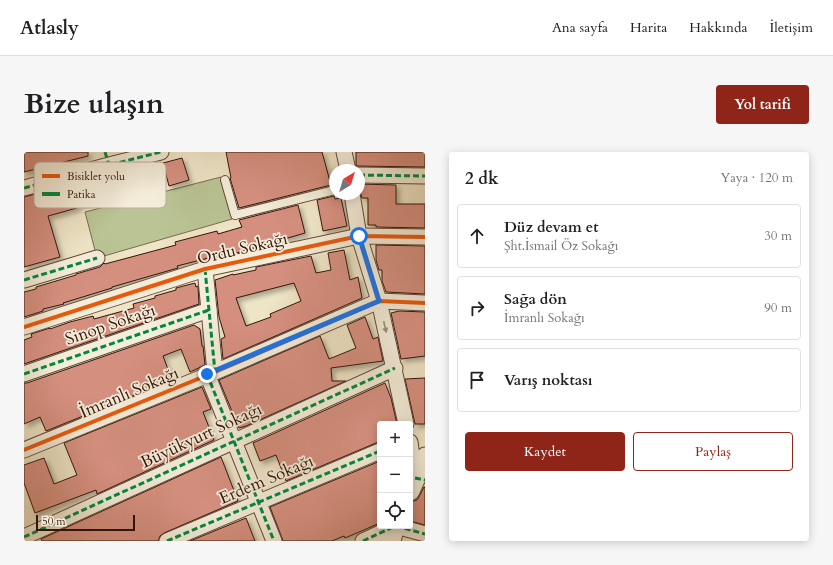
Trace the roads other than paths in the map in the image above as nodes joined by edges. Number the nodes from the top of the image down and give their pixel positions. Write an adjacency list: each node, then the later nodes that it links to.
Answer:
1 (161, 152): 3 (street)
2 (344, 152): 5 (street)
3 (107, 158): 4 (street)
4 (96, 162)
5 (347, 164)
6 (365, 175): 7 (street)
7 (425, 176)
8 (226, 180): 11 (lane)
9 (34, 184): 10 (street)
10 (24, 188)
11 (329, 192)
12 (353, 200): 13 (street)
13 (359, 236): 14 (street, Ordu Sokağı); 16 (street, Ordu Sokağı); 18 (street)
14 (425, 237)
15 (97, 258): 17 (street)
16 (205, 269): 20 (street); 21 (street, Ordu Sokağı)
17 (24, 280)
18 (379, 301): 19 (street, İmranlı Sokağı); 22 (street, one-way to 22); 23 (street, İmranlı Sokağı)
19 (425, 303)
20 (209, 310): 23 (street); 24 (street, Sinop Sokağı)
21 (24, 327)
22 (395, 368): 25 (street); 26 (street, Büyükyurt Sokağı)
23 (211, 373): 26 (street); 27 (street, İmranlı Sokağı)
24 (24, 374)
25 (405, 421)
26 (234, 441): 32 (street); 37 (street, Büyükyurt Sokağı)
27 (24, 450)
28 (377, 452): 32 (street, Erdem Sokağı)
29 (413, 457): 31 (street)
30 (425, 457): 31 (street)
31 (417, 483)
32 (259, 503): 38 (street, Erdem Sokağı); 39 (street)
33 (389, 529): 40 (street)
34 (394, 529): 41 (street)
35 (406, 529): 36 (street)
36 (425, 534)
37 (24, 537)
38 (167, 541)
39 (274, 541)
40 (363, 541)
41 (391, 541)

